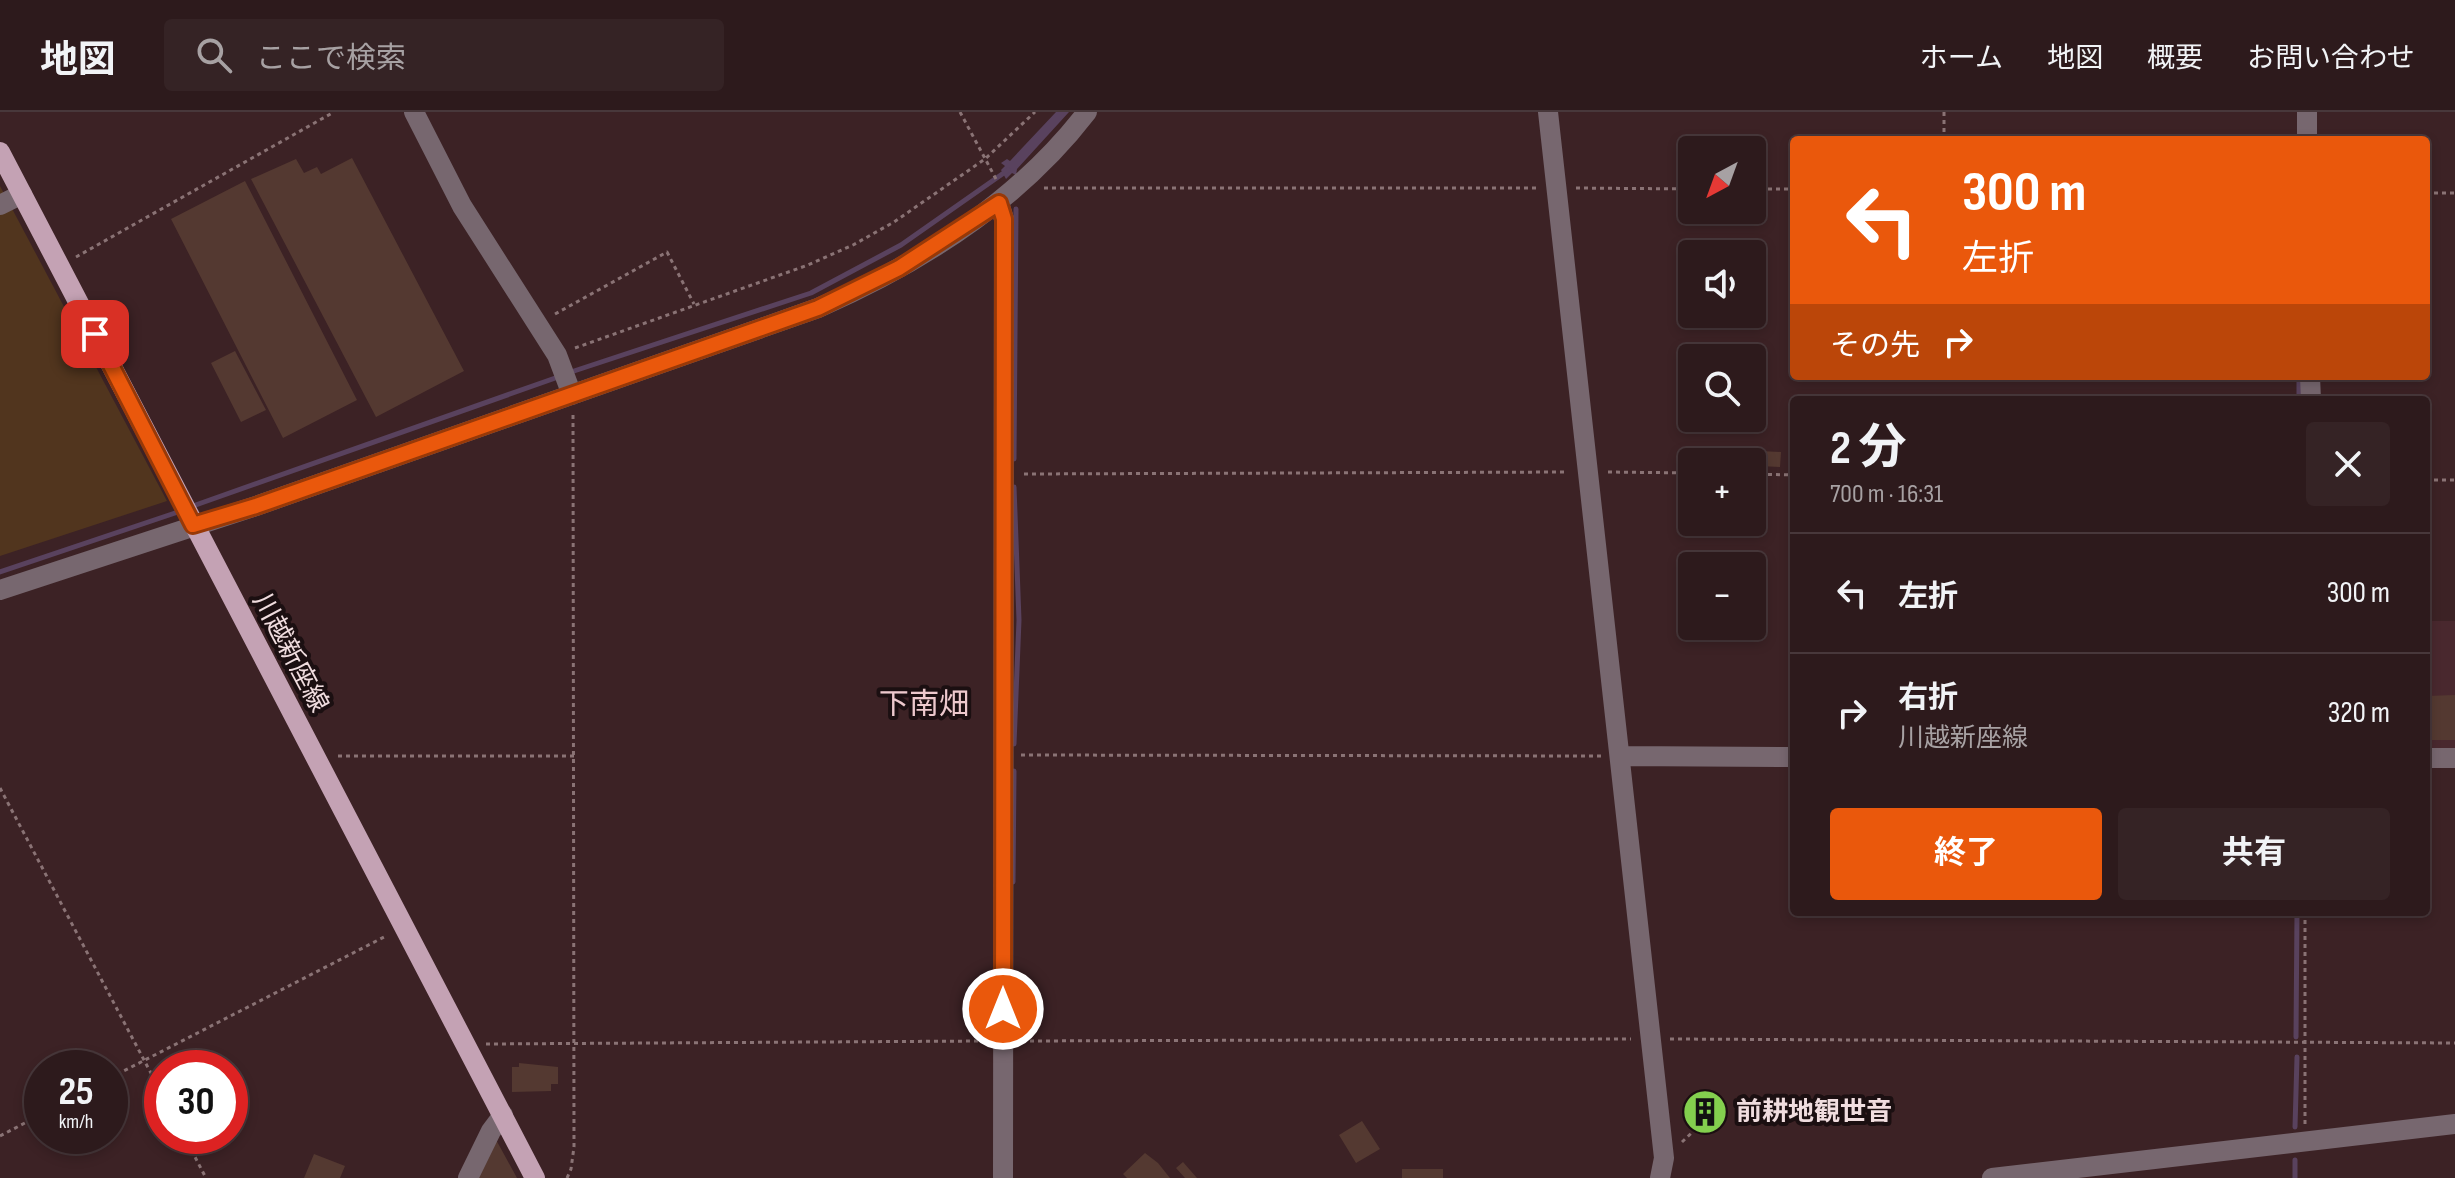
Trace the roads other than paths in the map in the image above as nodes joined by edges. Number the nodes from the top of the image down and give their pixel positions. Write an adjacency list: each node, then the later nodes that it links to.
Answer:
1 (414, 112): 10 (street)
2 (1087, 112): 8 (street)
3 (1548, 112): 13 (street)
4 (2307, 112): 5 (street)
5 (2307, 136)
6 (0, 152): 7 (main road, 川越新座線)
7 (22, 194): 9 (street); 11 (main road, 川越新座線)
8 (999, 203): 10 (street); 22 (street)
9 (0, 205)
10 (571, 391): 11 (street)
11 (192, 522): 12 (street); 17 (main road, 川越新座線)
12 (0, 590)
13 (1621, 756): 14 (street); 19 (street)
14 (1790, 757)
15 (2430, 758): 16 (street)
16 (2455, 758)
17 (503, 1115): 20 (street); 21 (main road, 川越新座線)
18 (2455, 1124): 23 (street)
19 (1662, 1168)
20 (468, 1178)
21 (535, 1178)
22 (1003, 1178)
23 (1992, 1178)

